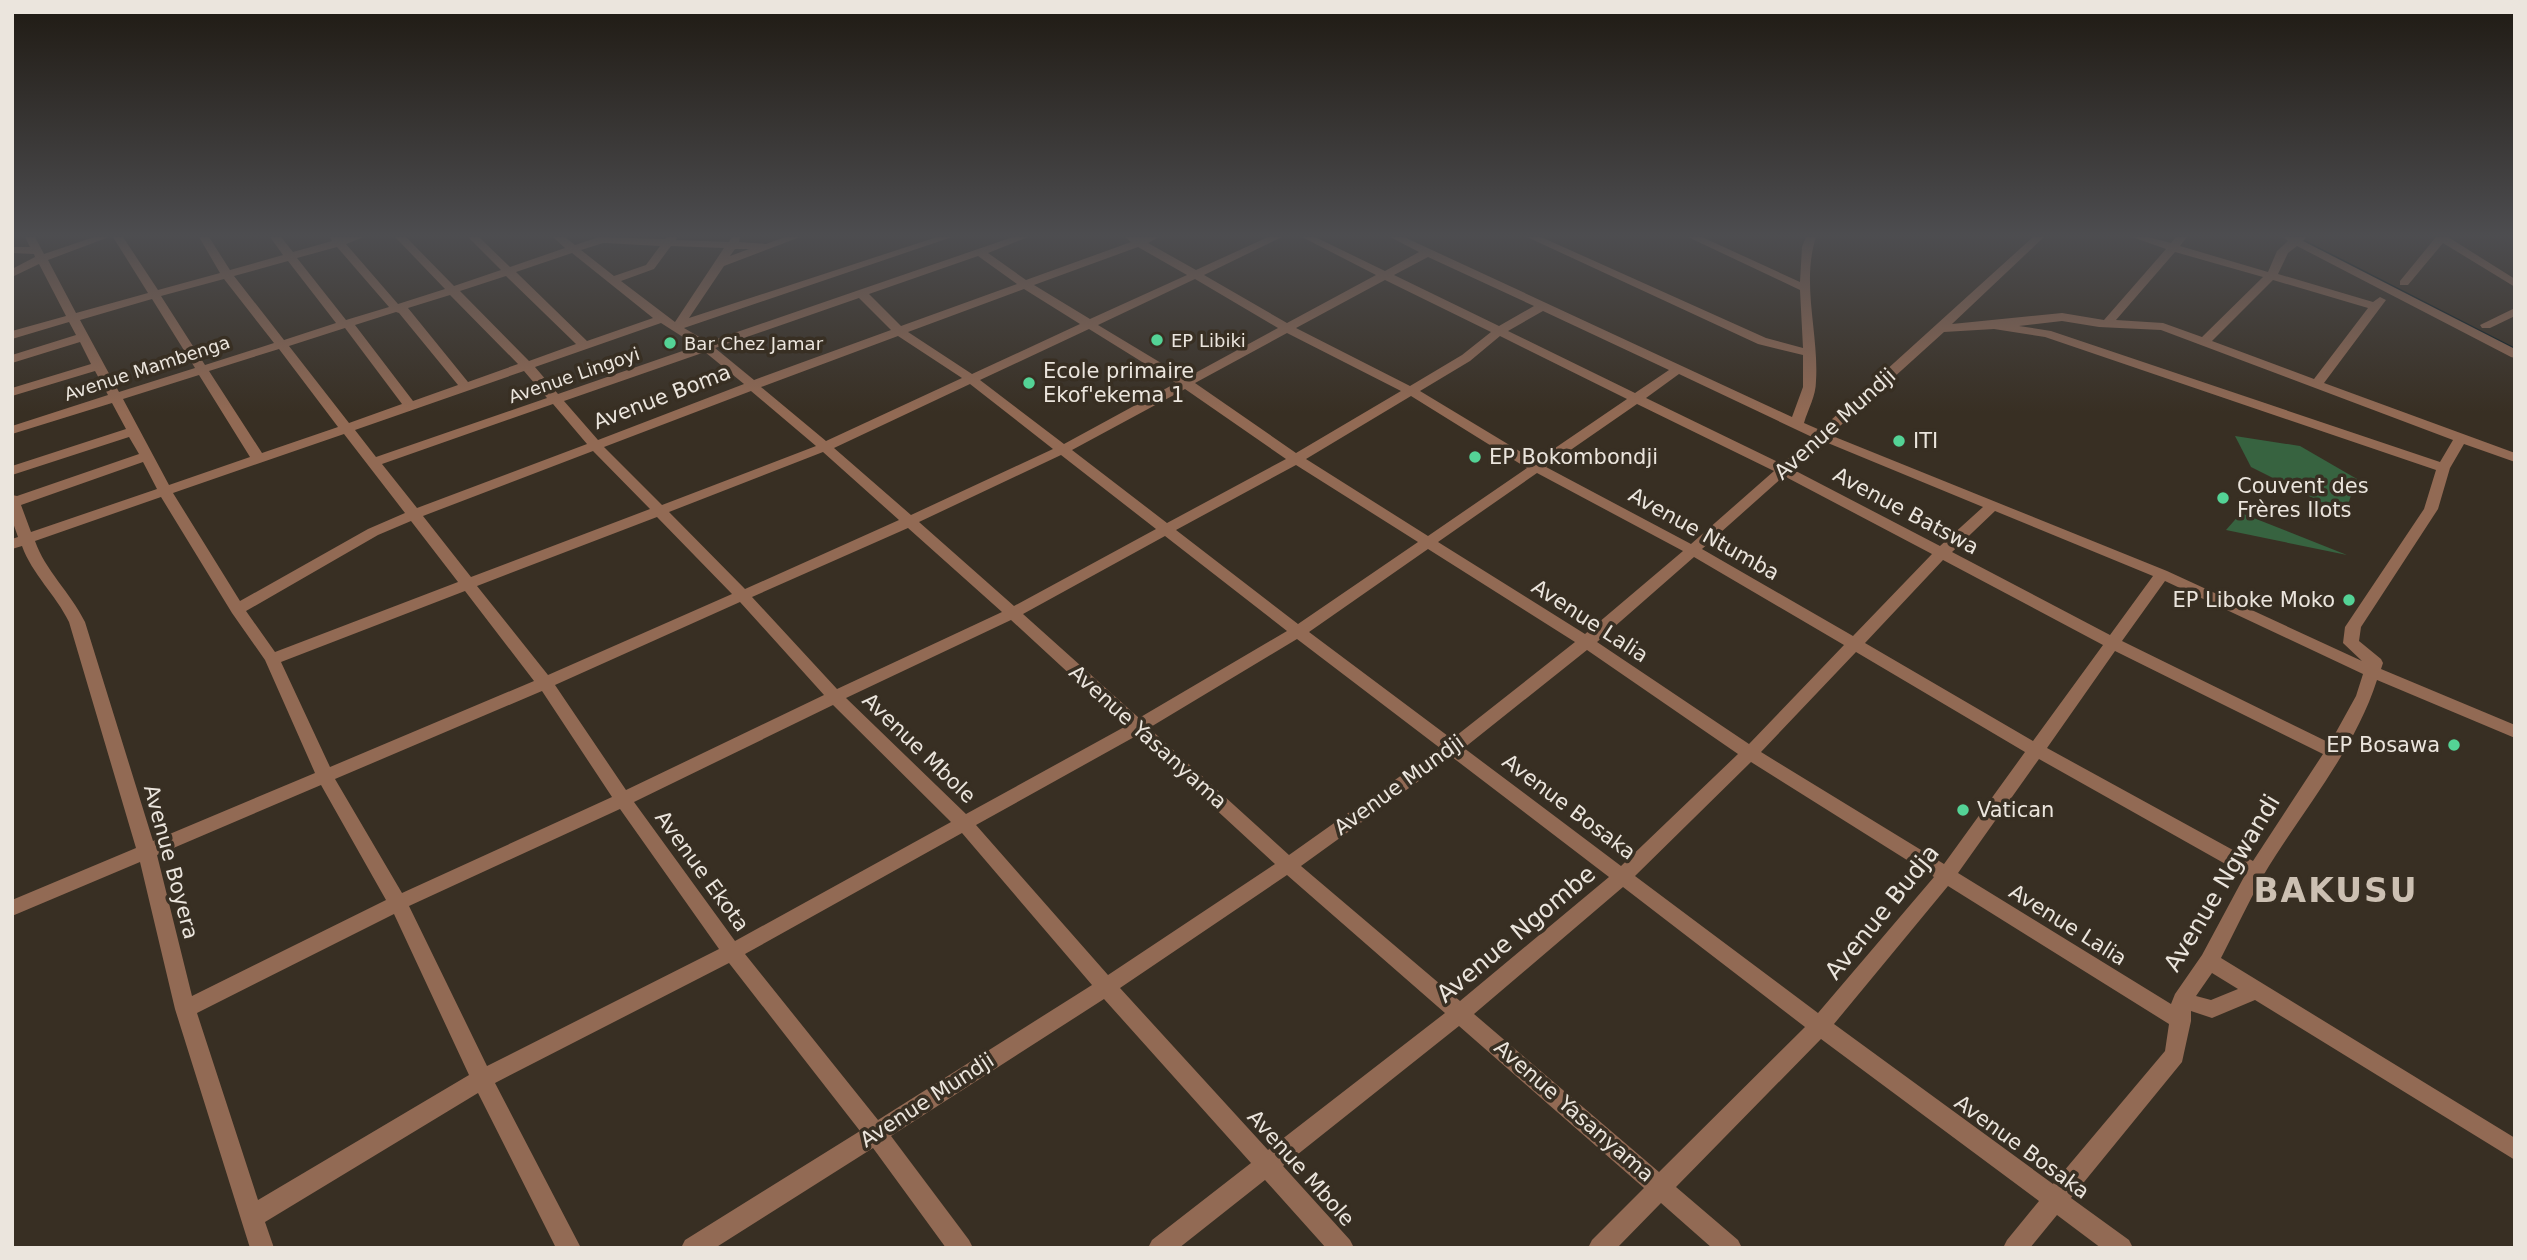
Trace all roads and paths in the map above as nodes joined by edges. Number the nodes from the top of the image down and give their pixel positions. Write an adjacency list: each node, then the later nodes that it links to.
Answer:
1 (61, 296): 33 (street)
2 (153, 296): 33 (street); 57 (street)
3 (243, 296): 48 (street, Avenue Ekota)
4 (321, 296): 37 (street)
5 (385, 296): 31 (street)
6 (435, 296): 31 (street, Avenue Mambenga)
7 (459, 296): 55 (street, Avenue Mbole)
8 (535, 296): 49 (street)
9 (633, 296): 34 (street, Avenue Yasanyama)
10 (697, 296): 40 (street)
11 (769, 296): 40 (street)
12 (857, 296): 50 (street, Avenue Lingoyi)
13 (864, 296): 43 (street, Avenue Bosaka)
14 (1000, 296): 43 (street, Avenue Boma)
15 (1044, 296): 36 (street, Avenue Lalia)
16 (1151, 296): 36 (street)
17 (1233, 296): 42 (street, Avenue Ntumba)
18 (1348, 296): 42 (street)
19 (1428, 296): 44 (street, Avenue Batswa)
20 (1521, 296): 29 (street)
21 (1662, 296): 51 (street)
22 (1807, 296): 51 (street)
23 (1977, 296): 41 (street, Avenue Mundji)
24 (2130, 296): 35 (street)
25 (2251, 296): 47 (street)
26 (2340, 296): 30 (street)
27 (2384, 296): 30 (street)
28 (2403, 296): 52 (street)
29 (1543, 306): 44 (street); 56 (street)
30 (2374, 306): 60 (street)
31 (396, 308): 37 (street, Avenue Mambenga); 62 (street)
32 (2515, 311): 39 (street)
33 (74, 319): 45 (street); 46 (street)
34 (662, 319): 40 (street, Avenue Yasanyama); 49 (street)
35 (2108, 322): 38 (street); 47 (street)
36 (1091, 324): 58 (street); 59 (street, Avenue Lalia)
37 (343, 325): 48 (street, Avenue Mambenga); 68 (street)
38 (1994, 325): 41 (street); 84 (street)
39 (2486, 325)
40 (678, 326): 50 (street, Avenue Yasanyama)
41 (1943, 328): 73 (street, Avenue Mundji)
42 (1290, 330): 59 (street); 63 (street, Avenue Ntumba)
43 (900, 332): 58 (street, Avenue Bosaka); 61 (street, Avenue Boma)
44 (1499, 332): 63 (street); 66 (street, Avenue Batswa)
45 (12, 335)
46 (84, 337): 53 (street); 54 (street)
47 (2203, 343): 60 (street)
48 (281, 344): 57 (street, Avenue Mambenga); 70 (street, Avenue Ekota)
49 (586, 346): 55 (street)
50 (707, 347): 61 (street, Avenue Yasanyama); 67 (street, Avenue Lingoyi)
51 (1809, 353): 69 (street)
52 (2515, 354)
53 (12, 359)
54 (98, 366): 64 (street); 65 (street)
55 (527, 366): 62 (street); 67 (street, Avenue Mbole)
56 (1680, 369): 66 (street); 69 (street)
57 (199, 370): 65 (street, Avenue Mambenga); 79 (street)
58 (973, 380): 76 (street); 77 (street, Avenue Bosaka)
59 (1187, 384): 77 (street); 81 (street, Avenue Lalia)
60 (2316, 384): 74 (street)
61 (751, 386): 75 (street, Avenue Boma); 76 (street, Avenue Yasanyama)
62 (466, 387): 68 (street)
63 (1411, 391): 81 (street); 83 (street, Avenue Ntumba)
64 (12, 392)
65 (116, 396): 71 (street, Avenue Mambenga); 72 (street)
66 (1633, 398): 83 (street); 85 (street, Avenue Batswa)
67 (555, 400): 75 (street, Avenue Mbole); 82 (street, Avenue Lingoyi)
68 (411, 407): 70 (street)
69 (1797, 423): 73 (street)
70 (348, 429): 79 (street); 82 (street, Avenue Ekota)
71 (12, 430)
72 (134, 431): 78 (street); 86 (street)
73 (1822, 436): 85 (street, Avenue Mundji); 89 (street)
74 (2461, 438): 80 (street); 84 (street)
75 (594, 445): 90 (street, Avenue Mbole); 91 (street, Avenue Boma)
76 (825, 447): 90 (street); 92 (street, Avenue Yasanyama)
77 (1064, 449): 92 (street); 93 (street, Avenue Bosaka)
78 (147, 456): 87 (street); 88 (street)
79 (258, 458): 87 (street)
80 (2515, 458)
81 (1296, 459): 93 (street); 95 (street, Avenue Lalia)
82 (375, 462): 91 (street, Avenue Ekota)
83 (1537, 468): 95 (street); 96 (street, Avenue Ntumba)
84 (2443, 468): 108 (street)
85 (1783, 470): 96 (street, Avenue Mundji); 97 (street, Avenue Batswa)
86 (12, 471)
87 (166, 493): 94 (street); 101 (street)
88 (13, 501): 94 (street, Avenue Boyera)
89 (1992, 506): 97 (street, Avenue Ngombe); 98 (street)
90 (659, 510): 99 (street); 100 (street, Avenue Mbole)
91 (415, 514): 99 (street, Avenue Ekota); 101 (street, Avenue Boma)
92 (908, 522): 100 (street); 102 (street, Avenue Yasanyama)
93 (1167, 529): 102 (street); 103 (street, Avenue Bosaka)
94 (18, 542): 120 (street, Avenue Boyera)
95 (1429, 542): 103 (street); 104 (street, Avenue Lalia)
96 (1693, 551): 104 (street, Avenue Mundji); 106 (street, Avenue Ntumba)
97 (1941, 554): 105 (street, Avenue Batswa); 106 (street, Avenue Ngombe)
98 (2162, 574): 105 (street, Avenue Budja); 108 (street)
99 (469, 584): 107 (street); 109 (street, Avenue Ekota)
100 (741, 595): 109 (street); 110 (street, Avenue Mbole)
101 (237, 609): 107 (street)
102 (1013, 613): 110 (street); 111 (street, Avenue Yasanyama)
103 (1298, 632): 111 (street); 113 (street, Avenue Bosaka)
104 (1586, 642): 113 (street, Avenue Mundji); 116 (street, Avenue Lalia)
105 (2111, 642): 114 (street, Avenue Budja); 115 (street, Avenue Batswa)
106 (1857, 644): 114 (street, Avenue Ntumba); 116 (street, Avenue Ngombe)
107 (272, 659): 117 (street)
108 (2372, 672): 112 (street); 115 (street, Avenue Ngwandi)
109 (545, 683): 117 (street); 118 (street, Avenue Ekota)
110 (836, 698): 118 (street); 119 (street, Avenue Mbole)
111 (1136, 728): 119 (street); 121 (street, Avenue Yasanyama)
112 (2515, 732)
113 (1453, 748): 121 (street, Avenue Mundji); 124 (street, Avenue Bosaka)
114 (2036, 750): 122 (street, Avenue Ntumba); 123 (street, Avenue Budja)
115 (2334, 752): 122 (street, Avenue Ngwandi)
116 (1750, 753): 123 (street, Avenue Lalia); 124 (street, Avenue Ngombe)
117 (325, 776): 120 (street); 125 (street)
118 (623, 800): 125 (street); 127 (street, Avenue Ekota)
119 (964, 823): 127 (street); 129 (street, Avenue Mbole)
120 (147, 852): 126 (street); 132 (street, Avenue Boyera)
121 (1288, 865): 129 (street, Avenue Mundji); 133 (street, Avenue Yasanyama)
122 (2256, 872): 128 (street, Avenue Ngwandi)
123 (1947, 874): 134 (street, Avenue Lalia); 135 (street, Avenue Budja)
124 (1622, 877): 133 (street, Avenue Ngombe); 135 (street, Avenue Bosaka)
125 (398, 903): 132 (street); 136 (street)
126 (12, 908)
127 (732, 951): 136 (street); 137 (street, Avenue Ekota)
128 (2209, 961): 130 (street); 131 (street, Avenue Ngwandi)
129 (1105, 986): 137 (street, Avenue Mundji); 139 (street, Avenue Mbole)
130 (2255, 991): 131 (street); 138 (street)
131 (2182, 1000): 134 (street, Avenue Ngwandi)
132 (185, 1009): 142 (street, Avenue Boyera)
133 (1462, 1012): 139 (street, Avenue Ngombe); 140 (street, Avenue Yasanyama)
134 (2181, 1021): 141 (street, Avenue Ngwandi)
135 (1820, 1026): 140 (street, Avenue Budja); 141 (street, Avenue Bosaka)
136 (482, 1079): 142 (street); 144 (street)
137 (876, 1133): 145 (street, Avenue Mundji); 146 (street, Avenue Ekota)
138 (2515, 1150)
139 (1266, 1163): 147 (street, Avenue Ngombe); 148 (street, Avenue Mbole)
140 (1662, 1187): 149 (street, Avenue Budja); 150 (street, Avenue Yasanyama)
141 (2056, 1199): 151 (street, Avenue Ngwandi); 152 (street, Avenue Bosaka)
142 (253, 1216): 143 (street, Avenue Boyera)
143 (262, 1248)
144 (569, 1248)
145 (693, 1248)
146 (961, 1248)
147 (1160, 1248)
148 (1342, 1248)
149 (1600, 1248)
150 (1730, 1248)
151 (2015, 1248)
152 (2121, 1248)

